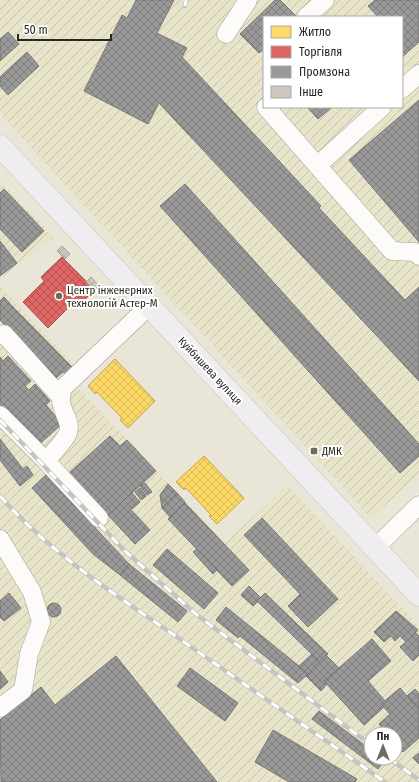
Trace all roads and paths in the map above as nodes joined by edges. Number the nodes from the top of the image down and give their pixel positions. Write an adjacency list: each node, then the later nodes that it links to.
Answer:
1 (248, 0): 4 (lane)
2 (325, 0): 3 (lane)
3 (307, 16)
4 (226, 34)
5 (419, 74): 6 (lane)
6 (403, 88)
7 (267, 108): 10 (lane)
8 (381, 108): 10 (lane)
9 (0, 146): 12 (main road, Куйбишева вулиця)
10 (318, 164): 11 (lane)
11 (419, 256)
12 (149, 306): 14 (lane); 20 (main road, Куйбишева вулиця)
13 (0, 335): 14 (lane)
14 (60, 396): 16 (lane)
15 (0, 415): 16 (lane)
16 (46, 462): 18 (lane)
17 (419, 505): 20 (lane)
18 (99, 518)
19 (0, 540): 22 (lane)
20 (375, 548): 21 (main road, Куйбишева вулиця)
21 (419, 595)
22 (0, 708)

